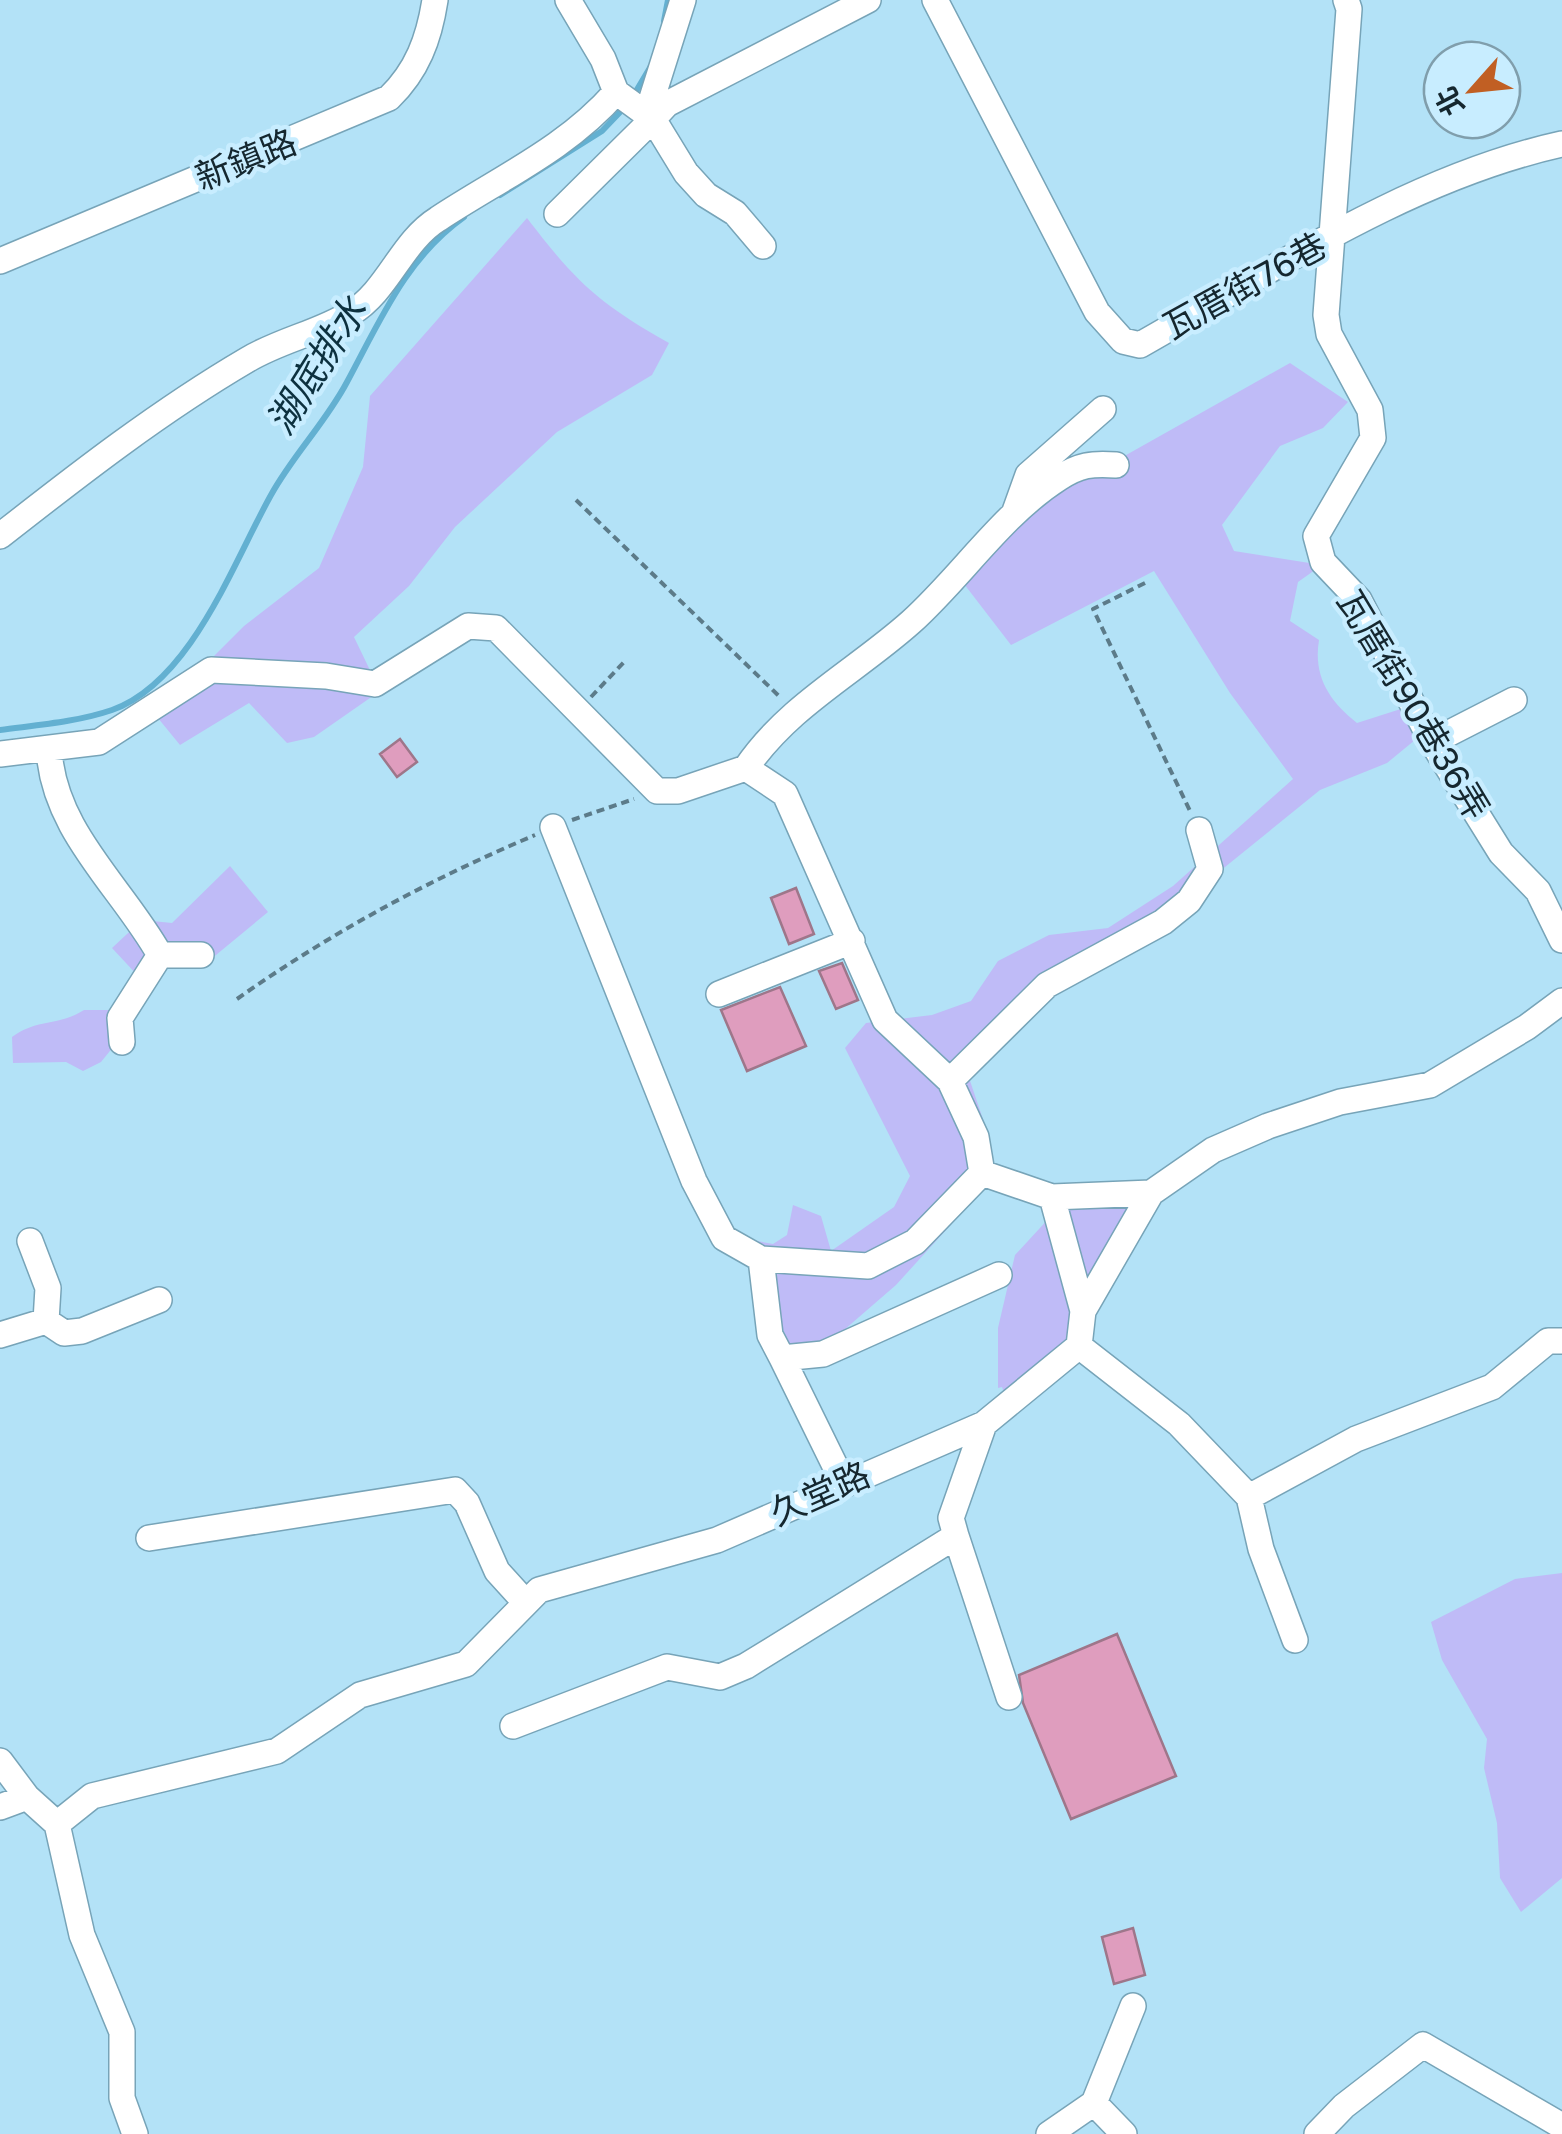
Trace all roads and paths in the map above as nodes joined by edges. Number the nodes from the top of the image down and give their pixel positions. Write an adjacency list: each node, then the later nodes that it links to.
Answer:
1 (434, 0): 13 (street, 新鎮路)
2 (568, 0): 7 (street)
3 (683, 0): 8 (street)
4 (868, 0): 8 (street)
5 (935, 0): 11 (street, 瓦厝街76巷)
6 (1346, 0): 11 (street, 瓦厝街90巷36弄)
7 (616, 92): 8 (street); 18 (street)
8 (650, 115): 10 (street); 12 (street)
9 (1562, 144): 11 (street, 瓦厝街76巷)
10 (558, 214)
11 (1334, 235): 24 (street, 瓦厝街90巷36弄)
12 (763, 246)
13 (0, 261)
14 (1103, 409): 17 (street)
15 (1116, 464): 17 (street)
16 (576, 500): 22 (path)
17 (1014, 514): 22 (street)
18 (0, 536)
19 (1145, 583): 30 (path)
20 (624, 662): 23 (path)
21 (1514, 700): 24 (street)
22 (794, 711): 27 (street)
23 (578, 712): 25 (street); 28 (street)
24 (1432, 742): 31 (street, 瓦厝街90巷36弄)
25 (49, 749): 26 (street); 34 (street)
26 (0, 754)
27 (746, 768): 28 (street); 32 (street)
28 (657, 791): 29 (path)
29 (553, 827): 36 (path); 44 (street)
30 (1199, 830): 39 (street)
31 (1562, 940)
32 (852, 941): 35 (street); 39 (street)
33 (201, 954): 34 (street)
34 (160, 955): 38 (street)
35 (719, 994)
36 (237, 1000)
37 (1562, 1000): 41 (street)
38 (122, 1042)
39 (950, 1082): 40 (street)
40 (982, 1173): 42 (street); 44 (street)
41 (1151, 1194): 42 (street); 47 (street)
42 (1052, 1198): 47 (street)
43 (30, 1241): 48 (street)
44 (761, 1259): 52 (street)
45 (999, 1275): 52 (street)
46 (159, 1300): 48 (street)
47 (1083, 1311): 51 (street)
48 (46, 1321): 49 (street)
49 (0, 1335)
50 (1562, 1341): 55 (street)
51 (1079, 1346): 53 (street, 久堂路); 55 (street)
52 (782, 1358): 54 (street)
53 (984, 1424): 54 (street, 久堂路); 56 (street)
54 (843, 1482): 58 (street, 久堂路)
55 (1249, 1496): 59 (street)
56 (956, 1536): 60 (street); 61 (street)
57 (149, 1538): 58 (street)
58 (526, 1603): 65 (street, 久堂路)
59 (1295, 1640)
60 (1009, 1697)
61 (513, 1726)
62 (0, 1761): 63 (street)
63 (27, 1797): 64 (street); 65 (street)
64 (0, 1807)
65 (57, 1824): 69 (street)
66 (1133, 2006): 67 (street)
67 (1094, 2103): 70 (street); 71 (street)
68 (1562, 2126): 72 (street)
69 (135, 2134)
70 (1048, 2134)
71 (1124, 2134)
72 (1318, 2134)

